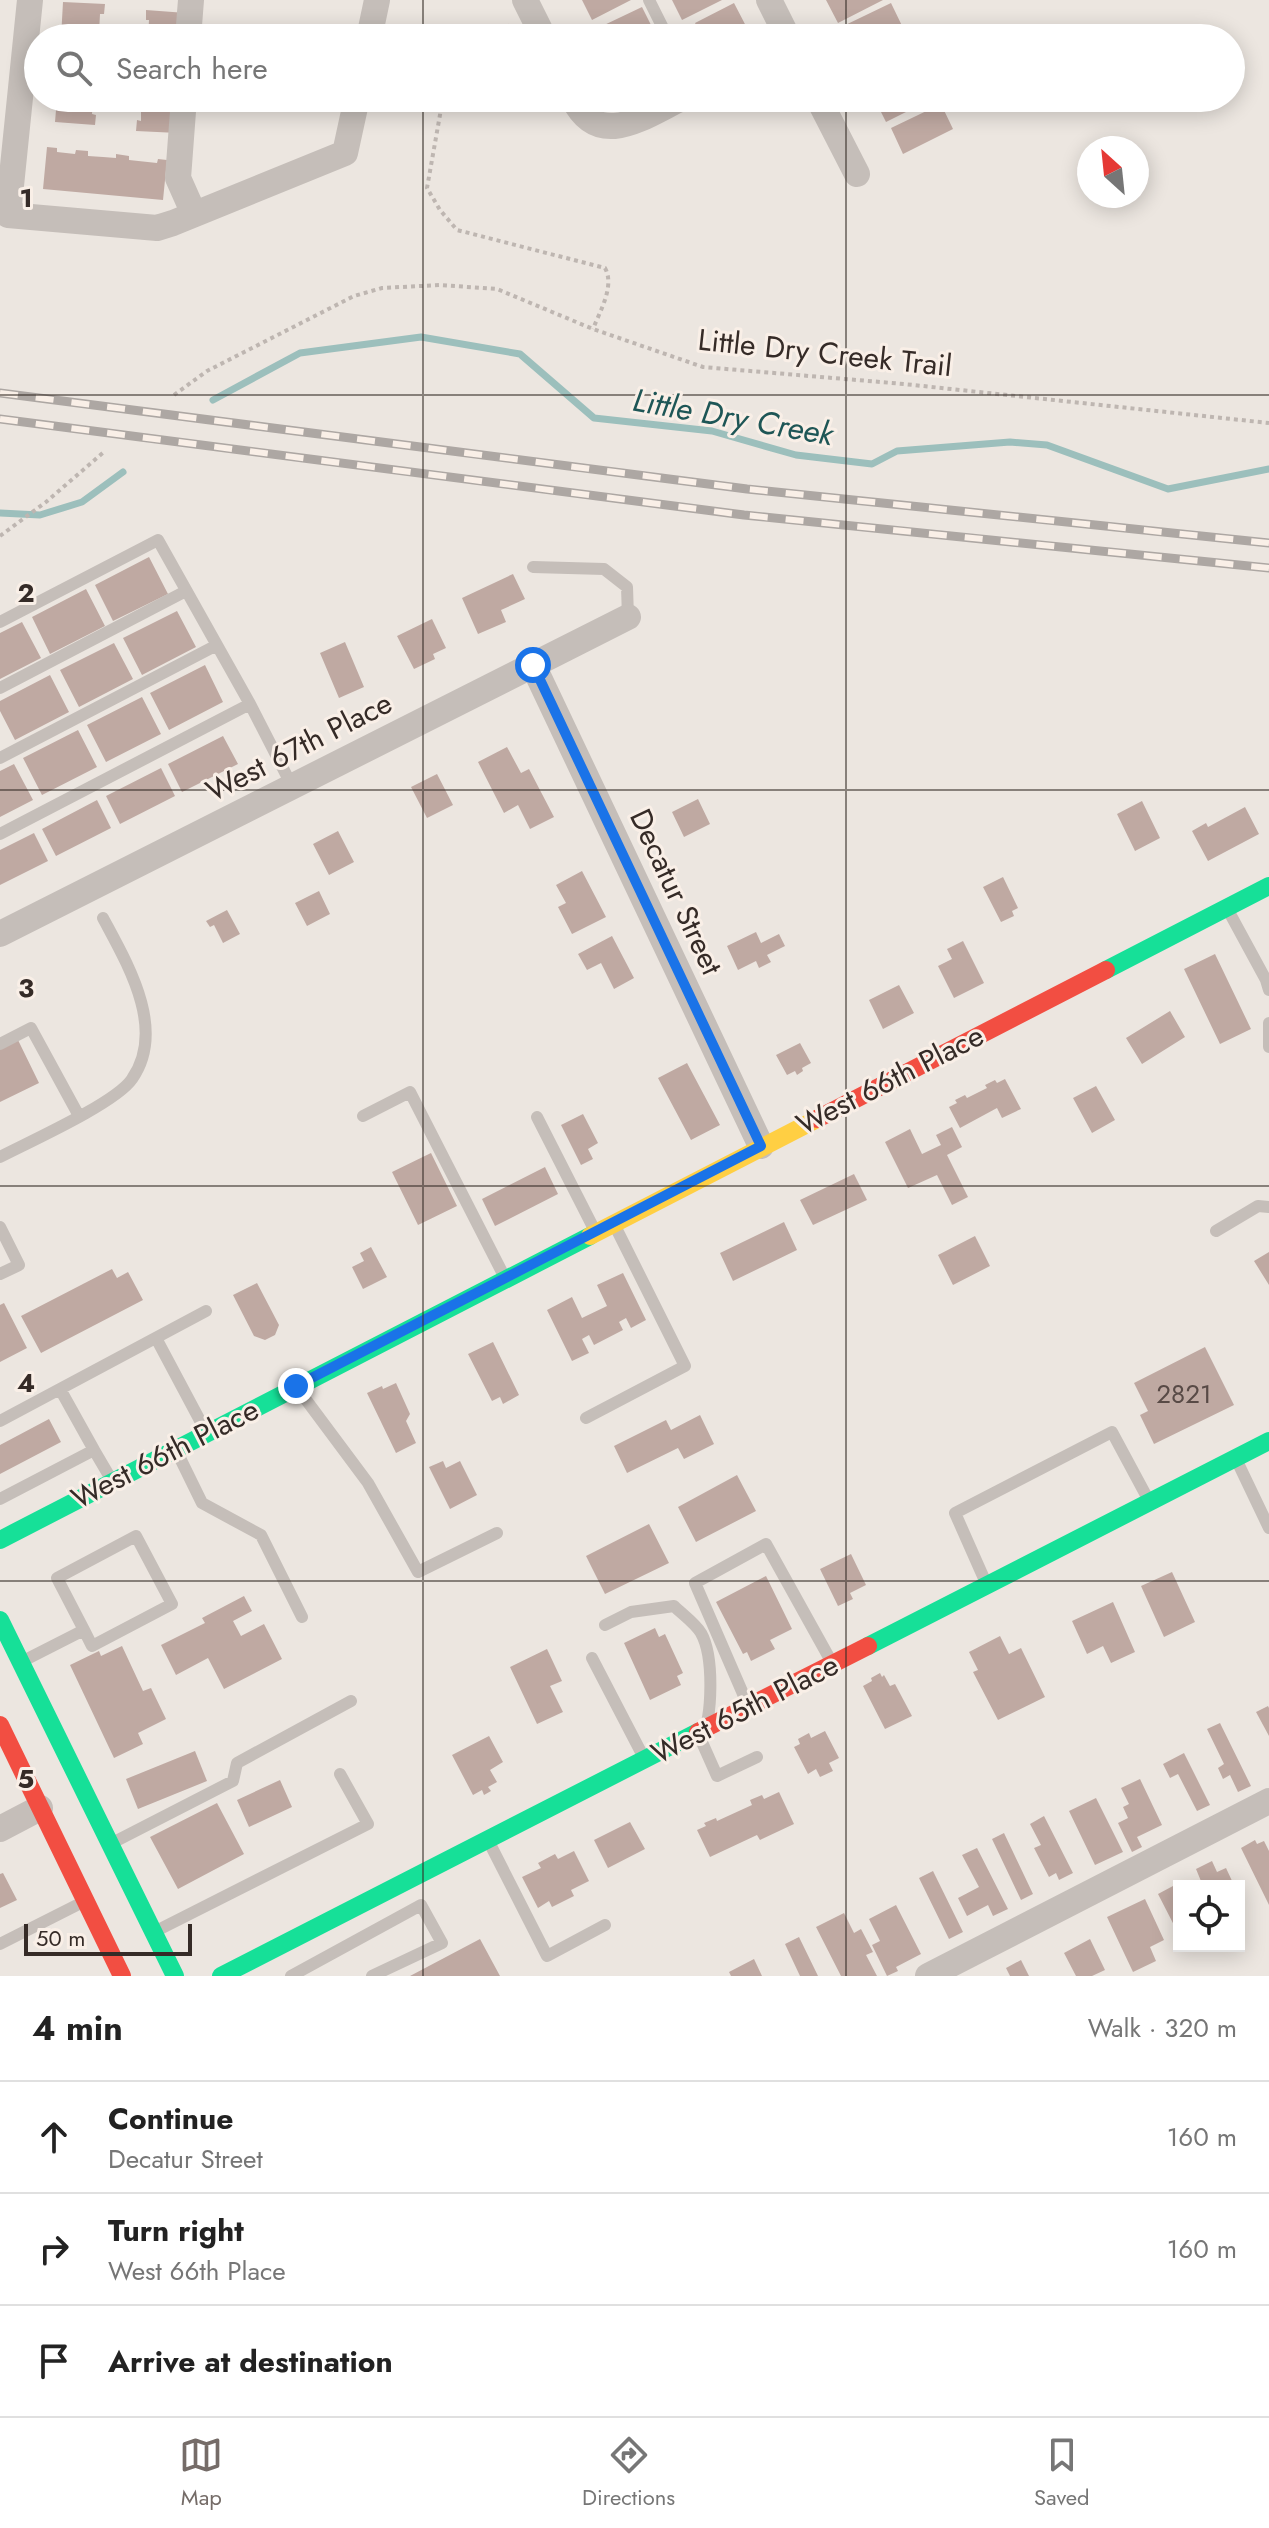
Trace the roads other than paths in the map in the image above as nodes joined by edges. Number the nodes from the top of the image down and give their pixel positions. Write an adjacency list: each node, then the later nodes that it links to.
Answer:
1 (30, 0): 6 (street)
2 (191, 0): 7 (street)
3 (377, 0): 8 (street)
4 (649, 0): 9 (lane)
5 (769, 0): 10 (street)
6 (28, 24)
7 (189, 24)
8 (372, 24)
9 (661, 24)
10 (781, 24)
11 (24, 59): 18 (street)
12 (183, 112): 18 (street)
13 (354, 112): 18 (street)
14 (583, 112): 15 (street)
15 (654, 112)
16 (825, 112): 17 (street)
17 (857, 174)
18 (194, 214)
19 (533, 567): 21 (lane)
20 (186, 591): 22 (lane); 23 (lane); 25 (lane)
21 (628, 617): 24 (street, West 67th Place)
22 (0, 622)
23 (217, 645): 26 (lane); 27 (lane)
24 (533, 665): 28 (street, West 67th Place); 41 (street, Decatur Street)
25 (0, 688)
26 (250, 704): 28 (lane); 29 (lane)
27 (0, 758)
28 (292, 786): 33 (street, West 67th Place)
29 (0, 834)
30 (1269, 886): 31 (street, West 66th Place)
31 (1227, 908): 34 (lane); 41 (street, West 66th Place)
32 (103, 918): 38 (lane)
33 (0, 934)
34 (1269, 990)
35 (1269, 1023): 37 (lane)
36 (0, 1044): 38 (lane)
37 (1269, 1047)
38 (79, 1116): 42 (lane)
39 (363, 1116): 49 (lane)
40 (537, 1117): 47 (lane)
41 (761, 1146): 44 (street, West 66th Place)
42 (0, 1157)
43 (1269, 1207): 46 (lane)
44 (614, 1223): 47 (street, West 66th Place); 54 (lane)
45 (0, 1227): 48 (lane)
46 (1216, 1231)
47 (595, 1232): 49 (street, West 66th Place)
48 (0, 1274)
49 (505, 1279): 52 (street, West 66th Place)
50 (206, 1311): 51 (lane)
51 (156, 1338): 53 (lane); 56 (lane)
52 (296, 1386): 56 (street, West 66th Place); 65 (lane)
53 (60, 1389): 55 (lane); 59 (lane)
54 (586, 1418)
55 (0, 1421)
56 (207, 1433): 58 (street, West 66th Place)
57 (1269, 1441): 60 (street, West 65th Place)
58 (176, 1449): 61 (street, West 66th Place); 68 (lane)
59 (94, 1450): 61 (lane); 62 (lane)
60 (1236, 1458): 63 (street, West 65th Place); 64 (lane)
61 (113, 1482): 66 (street, West 66th Place)
62 (0, 1499)
63 (1149, 1502): 67 (street, West 65th Place); 67 (lane)
64 (1269, 1528)
65 (497, 1533)
66 (0, 1540)
67 (987, 1585): 74 (street, West 65th Place)
68 (302, 1617)
69 (0, 1620): 73 (street)
70 (605, 1625): 78 (lane)
71 (84, 1630): 71 (lane); 73 (lane)
72 (592, 1658): 80 (lane)
73 (21, 1663): 86 (street)
74 (832, 1664): 76 (street, West 65th Place); 76 (lane)
75 (351, 1701): 86 (lane)
76 (749, 1707): 78 (street, West 65th Place)
77 (0, 1725): 83 (street)
78 (707, 1729): 79 (lane); 80 (street, West 65th Place)
79 (757, 1757)
80 (645, 1760): 85 (street, West 65th Place)
81 (340, 1774): 89 (lane)
82 (1269, 1801): 97 (street)
83 (40, 1808): 84 (street); 87 (street)
84 (0, 1829)
85 (489, 1841): 88 (lane); 94 (street, West 65th Place)
86 (110, 1844): 89 (street)
87 (86, 1901): 90 (lane); 91 (street)
88 (605, 1925)
89 (153, 1933): 93 (street)
90 (0, 1944)
91 (120, 1972): 92 (street)
92 (139, 1976)
93 (175, 1976)
94 (221, 1976)
95 (291, 1976): 96 (lane)
96 (372, 1976)
97 (928, 1976)

